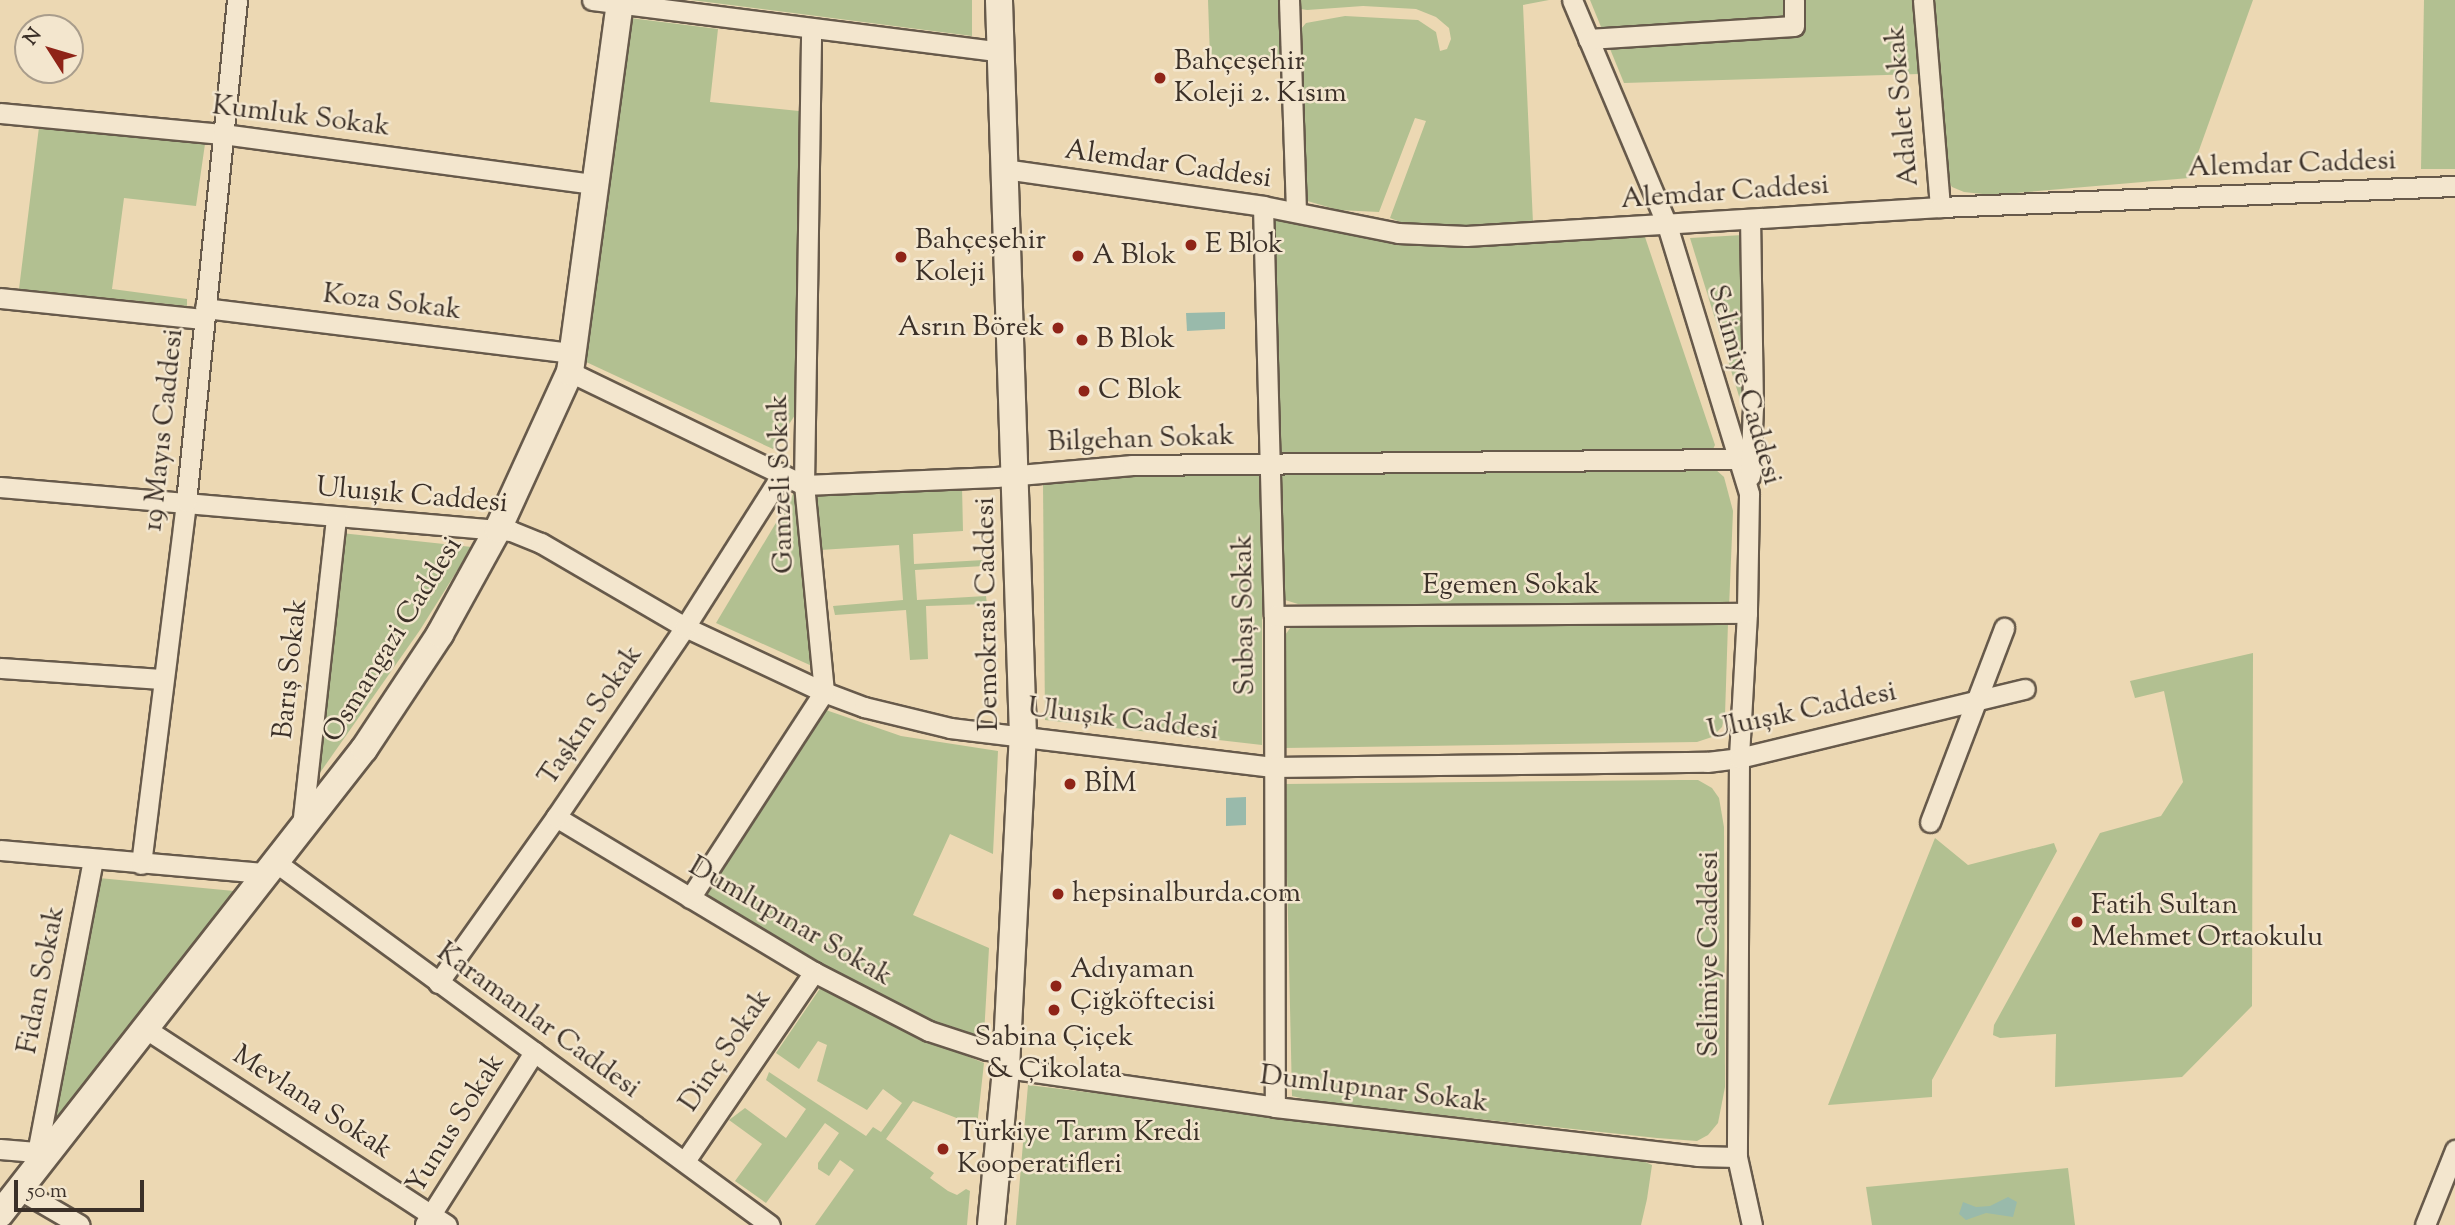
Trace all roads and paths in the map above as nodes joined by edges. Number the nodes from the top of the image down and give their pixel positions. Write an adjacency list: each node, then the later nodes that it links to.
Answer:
1 (237, 0): 13 (street, 19 Mayıs Caddesi)
2 (592, 0): 8 (street)
3 (999, 0): 11 (street, Demokrasi Caddesi)
4 (1289, 0): 19 (street)
5 (1572, 0): 10 (street, Selimiye Caddesi)
6 (1794, 0): 10 (street)
7 (1923, 0): 18 (street, Adalet Sokak)
8 (620, 2): 9 (street); 15 (street, Osmangazi Caddesi)
9 (811, 28): 11 (street); 29 (street, Gamzeli Sokak)
10 (1588, 39): 21 (street, Selimiye Caddesi)
11 (1001, 52): 14 (street, Demokrasi Caddesi)
12 (0, 113): 13 (street, Kumluk Sokak)
13 (223, 134): 15 (street, Kumluk Sokak); 23 (street, 19 Mayıs Caddesi)
14 (1004, 169): 17 (street, Alemdar Caddesi); 28 (street, Demokrasi Caddesi)
15 (594, 184): 24 (street, Osmangazi Caddesi)
16 (2455, 186): 18 (street, Alemdar Caddesi)
17 (1263, 206): 19 (street, Alemdar Caddesi); 26 (street, Subaşı Sokak)
18 (1940, 207): 20 (street, Alemdar Caddesi)
19 (1296, 212): 21 (street, Alemdar Caddesi)
20 (1751, 219): 21 (street, Alemdar Caddesi); 31 (street)
21 (1667, 225): 25 (street, Selimiye Caddesi)
22 (0, 298): 23 (street, Koza Sokak)
23 (204, 314): 24 (street, Koza Sokak); 32 (street, 19 Mayıs Caddesi)
24 (572, 363): 27 (street, Bilgehan Sokak); 34 (street, Osmangazi Caddesi)
25 (1739, 459): 26 (street, Bilgehan Sokak); 31 (street, Selimiye Caddesi)
26 (1270, 464): 28 (street, Bilgehan Sokak); 36 (street, Subaşı Sokak)
27 (782, 474): 29 (street, Bilgehan Sokak); 37 (street, Taşkın Sokak)
28 (1016, 475): 29 (street, Bilgehan Sokak); 44 (street, Demokrasi Caddesi)
29 (804, 485): 42 (street, Gamzeli Sokak)
30 (0, 487): 32 (street, Uluışık Caddesi)
31 (1749, 494): 35 (street, Selimiye Caddesi)
32 (186, 502): 33 (street, Uluışık Caddesi); 40 (street, 19 Mayıs Caddesi)
33 (336, 517): 34 (street, Uluışık Caddesi); 49 (street, Barış Sokak)
34 (498, 529): 37 (street, Uluışık Caddesi); 49 (street, Osmangazi Caddesi)
35 (1747, 613): 36 (street, Egemen Sokak); 45 (street, Selimiye Caddesi)
36 (1275, 615): 46 (street, Subaşı Sokak)
37 (685, 627): 42 (street, Uluışık Caddesi); 47 (street, Taşkın Sokak)
38 (2004, 628): 43 (street)
39 (0, 668): 40 (street)
40 (163, 679): 52 (street, 19 Mayıs Caddesi)
41 (2025, 689): 43 (street, Uluışık Caddesi)
42 (824, 692): 44 (street, Uluışık Caddesi); 54 (street)
43 (1977, 700): 45 (street, Uluışık Caddesi); 48 (street)
44 (1023, 736): 46 (street, Uluışık Caddesi); 59 (street, Demokrasi Caddesi)
45 (1739, 758): 46 (street, Uluışık Caddesi); 64 (street, Selimiye Caddesi)
46 (1273, 766): 60 (street, Subaşı Sokak)
47 (556, 817): 54 (street, Dumlupınar Sokak); 56 (street, Taşkın Sokak)
48 (1930, 822)
49 (302, 826): 53 (street, Osmangazi Caddesi)
50 (0, 850): 51 (street)
51 (93, 860): 52 (street); 63 (street, Fidan Sokak)
52 (141, 864): 53 (street)
53 (270, 867): 56 (street, Karamanlar Caddesi); 57 (street, Osmangazi Caddesi)
54 (690, 898): 55 (street, Dumlupınar Sokak)
55 (814, 972): 59 (street, Dumlupınar Sokak); 65 (street, Dinç Sokak)
56 (438, 983): 58 (street, Karamanlar Caddesi)
57 (146, 1029): 63 (street, Osmangazi Caddesi); 68 (street, Mevlana Sokak)
58 (534, 1052): 65 (street, Karamanlar Caddesi); 68 (street, Yunus Sokak)
59 (1006, 1060): 60 (street, Dumlupınar Sokak); 71 (street, Demokrasi Caddesi)
60 (1275, 1107): 64 (street, Dumlupınar Sokak)
61 (0, 1149): 63 (street)
62 (2455, 1150): 73 (street)
63 (42, 1153): 66 (street, Osmangazi Caddesi)
64 (1737, 1157): 72 (street, Selimiye Caddesi)
65 (685, 1161): 70 (street, Karamanlar Caddesi)
66 (20, 1190): 67 (street, Osmangazi Caddesi); 69 (street)
67 (0, 1214)
68 (434, 1222)
69 (80, 1225)
70 (770, 1225)
71 (991, 1225)
72 (1752, 1225)
73 (2425, 1225)

